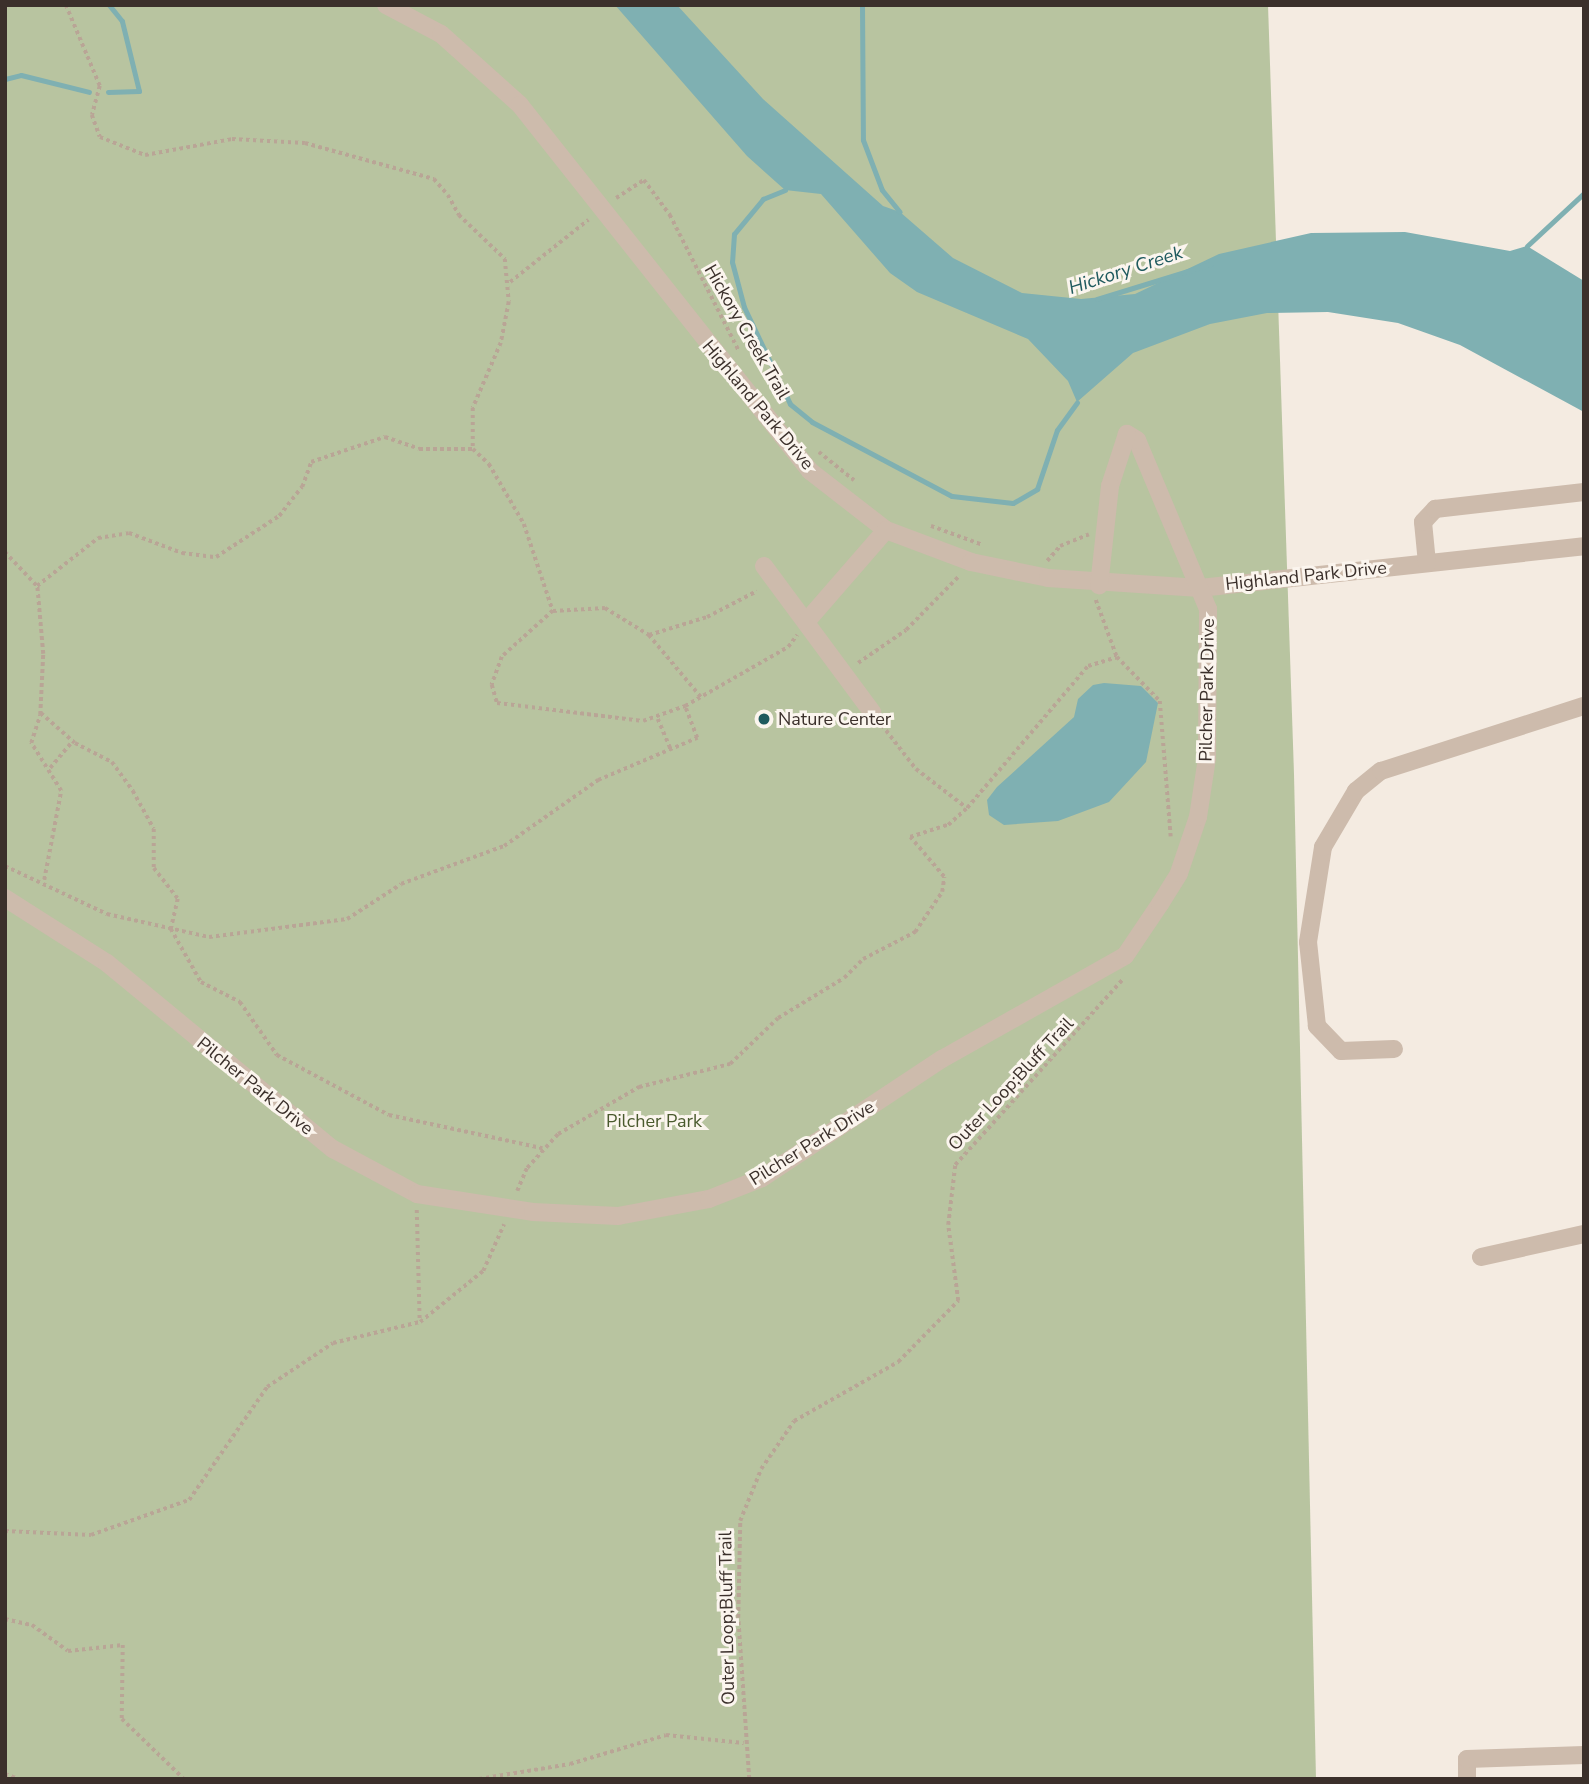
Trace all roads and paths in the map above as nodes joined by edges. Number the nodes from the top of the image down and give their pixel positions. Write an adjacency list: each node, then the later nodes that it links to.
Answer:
1 (66, 5): 4 (path)
2 (386, 5): 3 (street, Highland Park Drive)
3 (601, 210): 4 (path, Hickory Creek Trail); 5 (path, Hickory Creek Trail); 11 (street, Highland Park Drive)
4 (510, 282): 6 (path)
5 (741, 354)
6 (472, 449): 20 (path); 24 (path)
7 (816, 449): 8 (path)
8 (857, 482)
9 (1584, 492): 17 (street)
10 (924, 524): 14 (path)
11 (886, 530): 16 (street, Highland Park Drive); 25 (street)
12 (1105, 531): 19 (path); 21 (street, Pilcher Park Drive); 22 (street)
13 (1584, 546): 17 (street, Highland Park Drive)
14 (989, 548)
15 (5, 552): 20 (path)
16 (971, 562): 19 (street, Highland Park Drive); 28 (path)
17 (1427, 563): 21 (street, Highland Park Drive)
18 (764, 566): 25 (street)
19 (1035, 575): 22 (street, Highland Park Drive)
20 (37, 586): 33 (path)
21 (1200, 588): 22 (street, Highland Park Drive); 39 (street, Pilcher Park Drive)
22 (1091, 589): 27 (path)
23 (757, 591): 26 (path)
24 (553, 611): 26 (path); 34 (path)
25 (806, 622): 28 (street); 29 (path)
26 (649, 635): 29 (path)
27 (1117, 657): 32 (path); 39 (path)
28 (843, 673): 32 (street)
29 (701, 696): 30 (path)
30 (685, 706): 34 (path); 36 (path)
31 (1584, 706): 44 (street)
32 (872, 712)
33 (41, 713): 35 (path); 37 (path)
34 (658, 719): 36 (path)
35 (73, 741): 37 (path); 42 (path)
36 (671, 749): 42 (path)
37 (50, 768): 40 (path)
38 (5, 866): 40 (path)
39 (1180, 873): 46 (street, Pilcher Park Drive)
40 (44, 880): 42 (path)
41 (5, 898): 46 (street, Pilcher Park Drive)
42 (171, 929): 45 (path)
43 (1132, 965): 51 (path, Outer Loop;Bluff Trail)
44 (1394, 1049)
45 (542, 1148)
46 (417, 1194): 49 (path)
47 (1584, 1234): 48 (street)
48 (1481, 1257)
49 (420, 1322)
50 (5, 1619): 55 (path)
51 (744, 1742): 56 (path); 57 (path, Outer Loop;Bluff Trail)
52 (1584, 1755): 58 (street)
53 (5, 1774): 54 (path)
54 (19, 1779)
55 (184, 1779)
56 (479, 1779)
57 (749, 1779)
58 (1467, 1779)

